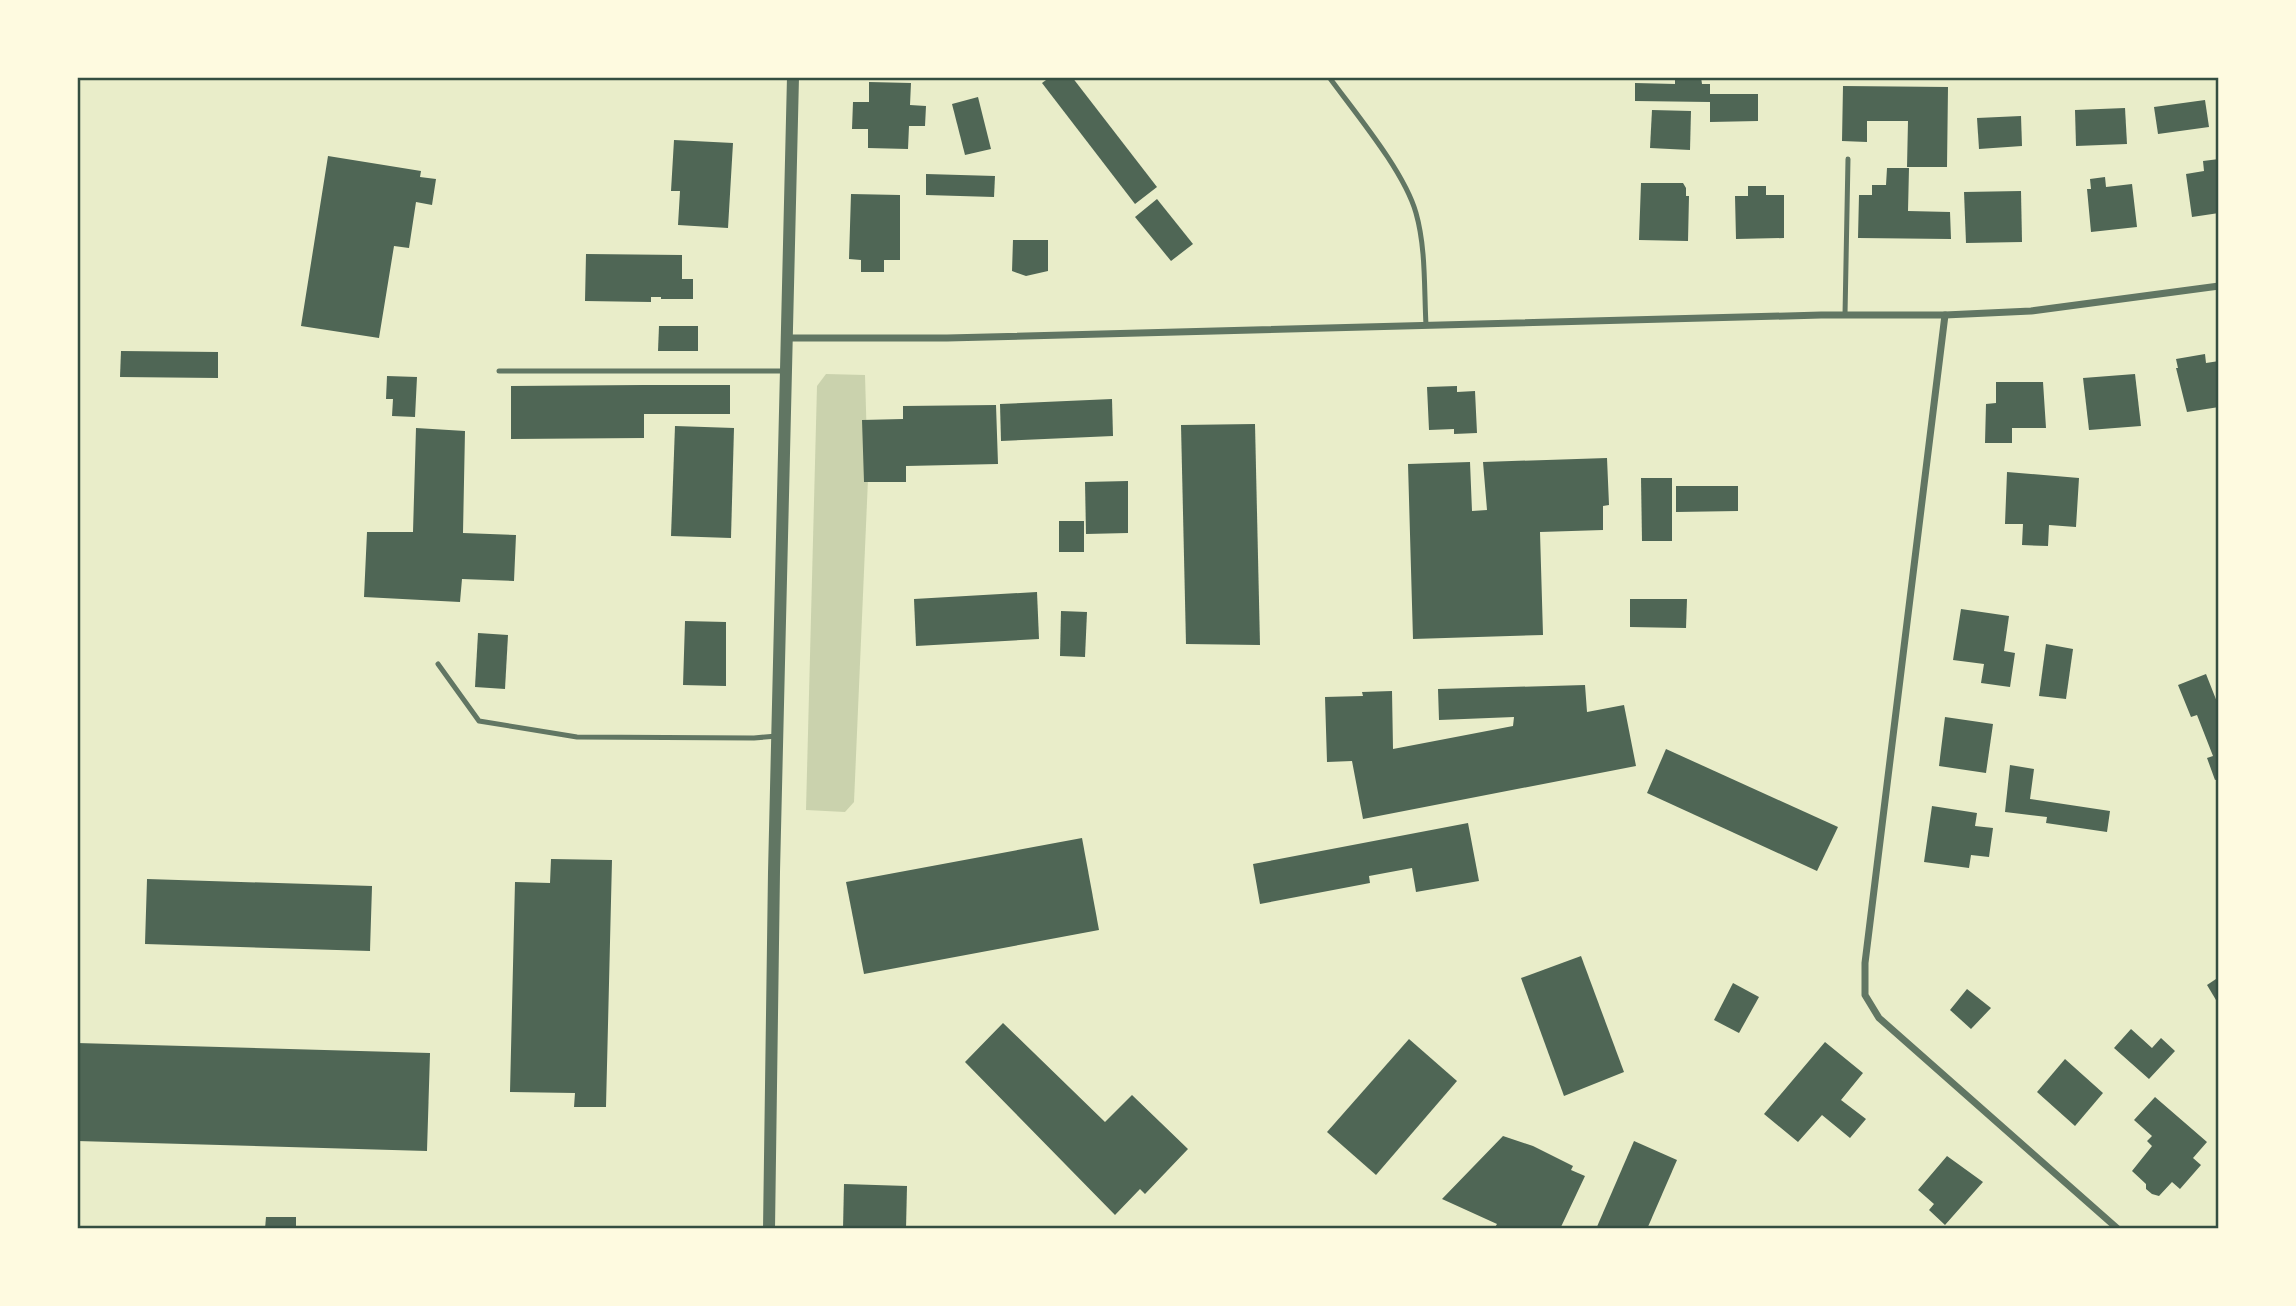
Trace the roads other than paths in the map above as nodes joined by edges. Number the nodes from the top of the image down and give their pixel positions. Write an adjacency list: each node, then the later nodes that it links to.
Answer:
1 (793, 77): 8 (street)
2 (1329, 77): 7 (lane)
3 (1848, 159): 5 (lane)
4 (2219, 286): 6 (street)
5 (1845, 315): 6 (street); 7 (street)
6 (1945, 315): 14 (street)
7 (1426, 325): 8 (street)
8 (786, 338): 10 (street)
9 (499, 371): 10 (lane)
10 (786, 371): 12 (street)
11 (438, 664): 12 (lane)
12 (777, 736): 13 (street)
13 (769, 1229)
14 (2118, 1229)

